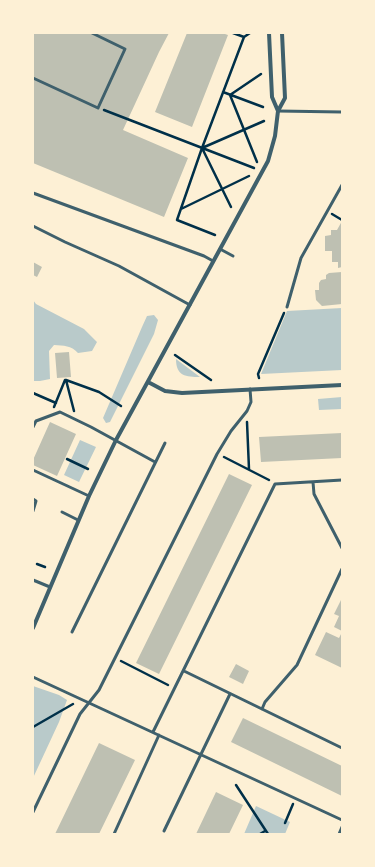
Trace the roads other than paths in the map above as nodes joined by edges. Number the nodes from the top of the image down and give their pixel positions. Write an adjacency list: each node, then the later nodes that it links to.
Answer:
1 (92, 33): 4 (lane)
2 (269, 33): 5 (street)
3 (282, 33): 5 (street)
4 (33, 78)
5 (278, 110): 6 (lane); 10 (street)
6 (342, 112)
7 (342, 185): 14 (lane)
8 (33, 194): 12 (lane)
9 (33, 226): 13 (lane)
10 (220, 249): 11 (lane); 12 (street)
11 (234, 256)
12 (213, 261): 13 (street)
13 (190, 305): 15 (street)
14 (287, 307)
15 (148, 382): 17 (street); 19 (street)
16 (342, 385): 17 (street)
17 (250, 389): 39 (lane)
18 (33, 427): 19 (lane)
19 (116, 440): 21 (lane); 25 (street)
20 (165, 443): 21 (lane)
21 (155, 462): 35 (lane)
22 (33, 470): 25 (lane)
23 (342, 480): 24 (lane)
24 (313, 482): 30 (lane); 36 (lane)
25 (89, 496): 29 (street)
26 (33, 499): 27 (lane)
27 (33, 511)
28 (62, 512): 29 (lane)
29 (78, 520): 33 (street)
30 (342, 548)
31 (342, 569): 40 (lane)
32 (33, 580): 33 (lane)
33 (50, 587): 34 (street)
34 (33, 628)
35 (72, 632)
36 (184, 671): 38 (lane); 41 (lane)
37 (33, 678): 39 (lane)
38 (230, 694): 40 (lane); 44 (lane)
39 (89, 703): 41 (lane); 45 (lane)
40 (262, 709): 43 (lane)
41 (153, 732): 42 (lane)
42 (159, 735): 44 (lane); 49 (lane)
43 (342, 748)
44 (200, 754): 46 (lane); 48 (lane)
45 (33, 812)
46 (342, 820)
47 (342, 827): 50 (lane)
48 (164, 831)
49 (114, 834)
50 (339, 834)

